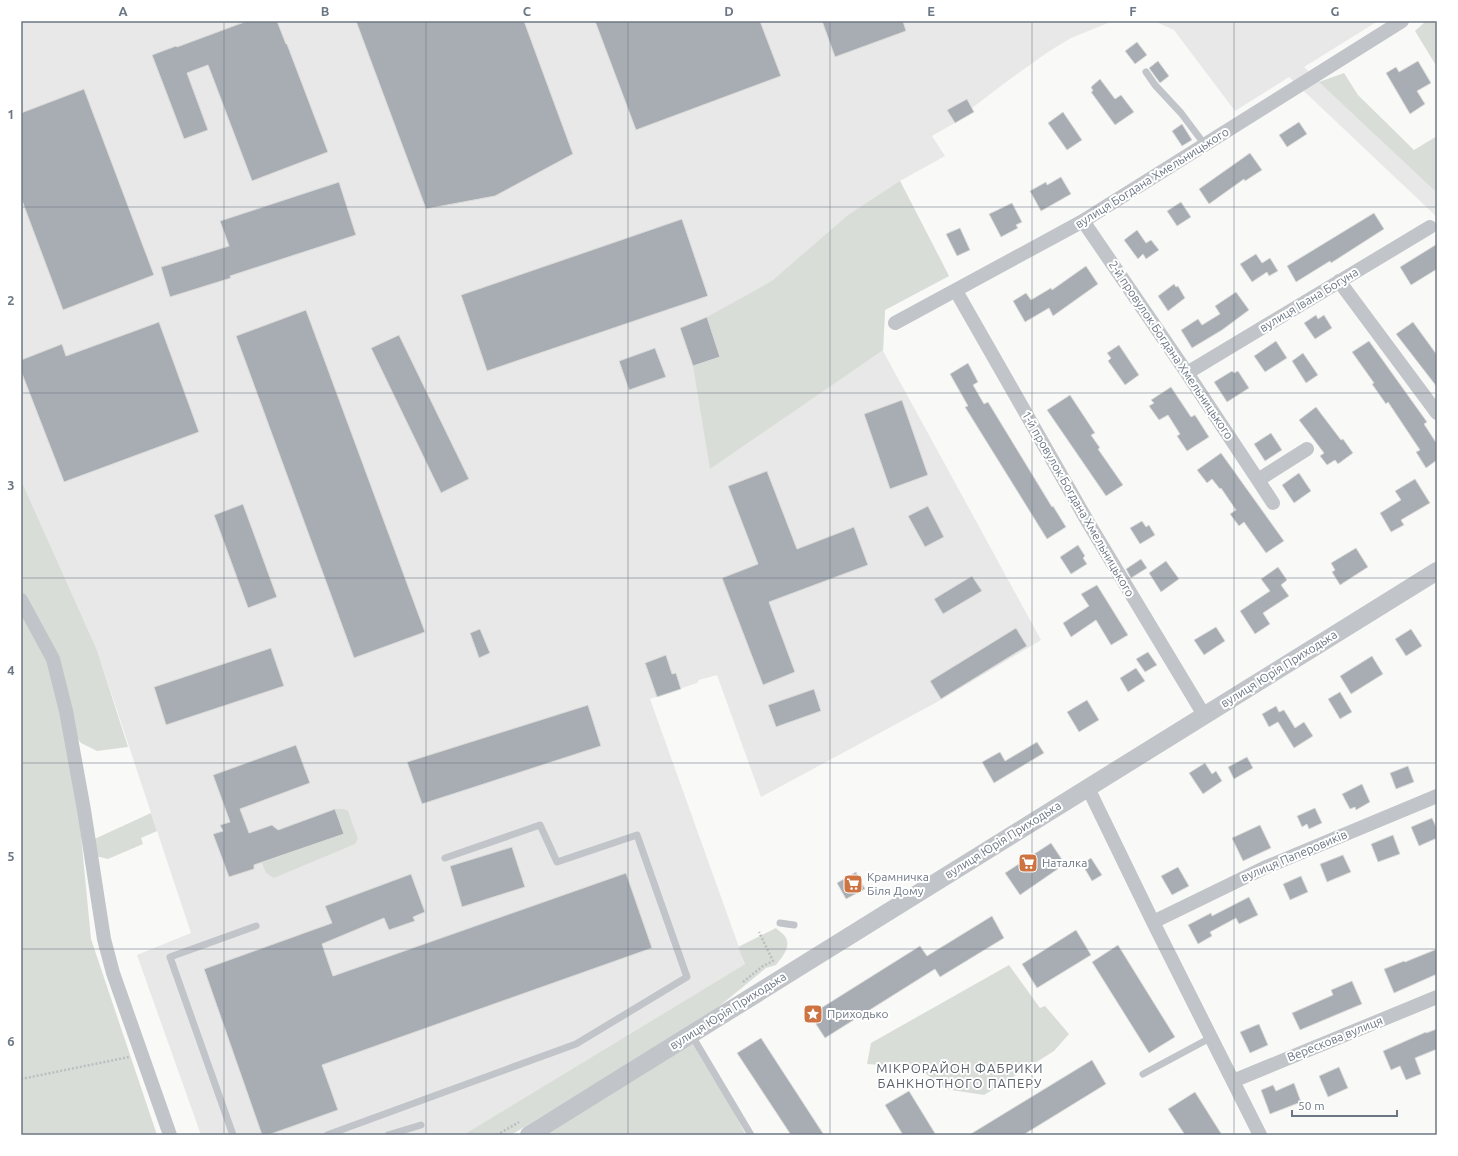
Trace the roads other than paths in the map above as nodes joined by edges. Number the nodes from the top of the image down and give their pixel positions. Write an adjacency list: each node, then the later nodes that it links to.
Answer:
1 (1402, 21): 3 (street, вулиця Богдана Хмельницького)
2 (1146, 72): 3 (lane)
3 (1204, 145): 4 (street, вулиця Богдана Хмельницького)
4 (1083, 221): 7 (street, вулиця Богдана Хмельницького); 9 (street, 2-й провулок Богдана Хмельницького)
5 (1430, 227): 6 (street, вулиця Івана Богуна)
6 (1339, 281): 9 (street, вулиця Івана Богуна); 10 (street)
7 (956, 291): 8 (street, вулиця Богдана Хмельницького); 16 (street, 1-й провулок Богдана Хмельницького)
8 (895, 323)
9 (1188, 373): 12 (street, 2-й провулок Богдана Хмельницького)
10 (1437, 413)
11 (1307, 450): 12 (street)
12 (1258, 480): 13 (street, 2-й провулок Богдана Хмельницького)
13 (1273, 503)
14 (1437, 571): 16 (street, вулиця Юрія Приходька)
15 (21, 600): 30 (street)
16 (1204, 715): 17 (street, вулиця Юрія Приходька)
17 (1088, 788): 20 (street); 25 (street, вулиця Юрія Приходька)
18 (1437, 796): 20 (street, вулиця Паперовиків)
19 (446, 858): 32 (lane)
20 (1153, 922): 26 (street)
21 (780, 923): 22 (lane)
22 (794, 925)
23 (256, 926): 31 (lane)
24 (1437, 997): 28 (street, Верескова вулиця)
25 (691, 1034): 34 (street, вулиця Юрія Приходька); 35 (lane)
26 (1212, 1037): 27 (lane); 28 (street)
27 (1144, 1074)
28 (1233, 1081): 36 (street)
29 (421, 1125): 33 (lane)
30 (170, 1135)
31 (233, 1135)
32 (327, 1135)
33 (388, 1135)
34 (529, 1135)
35 (751, 1135)
36 (1260, 1135)

